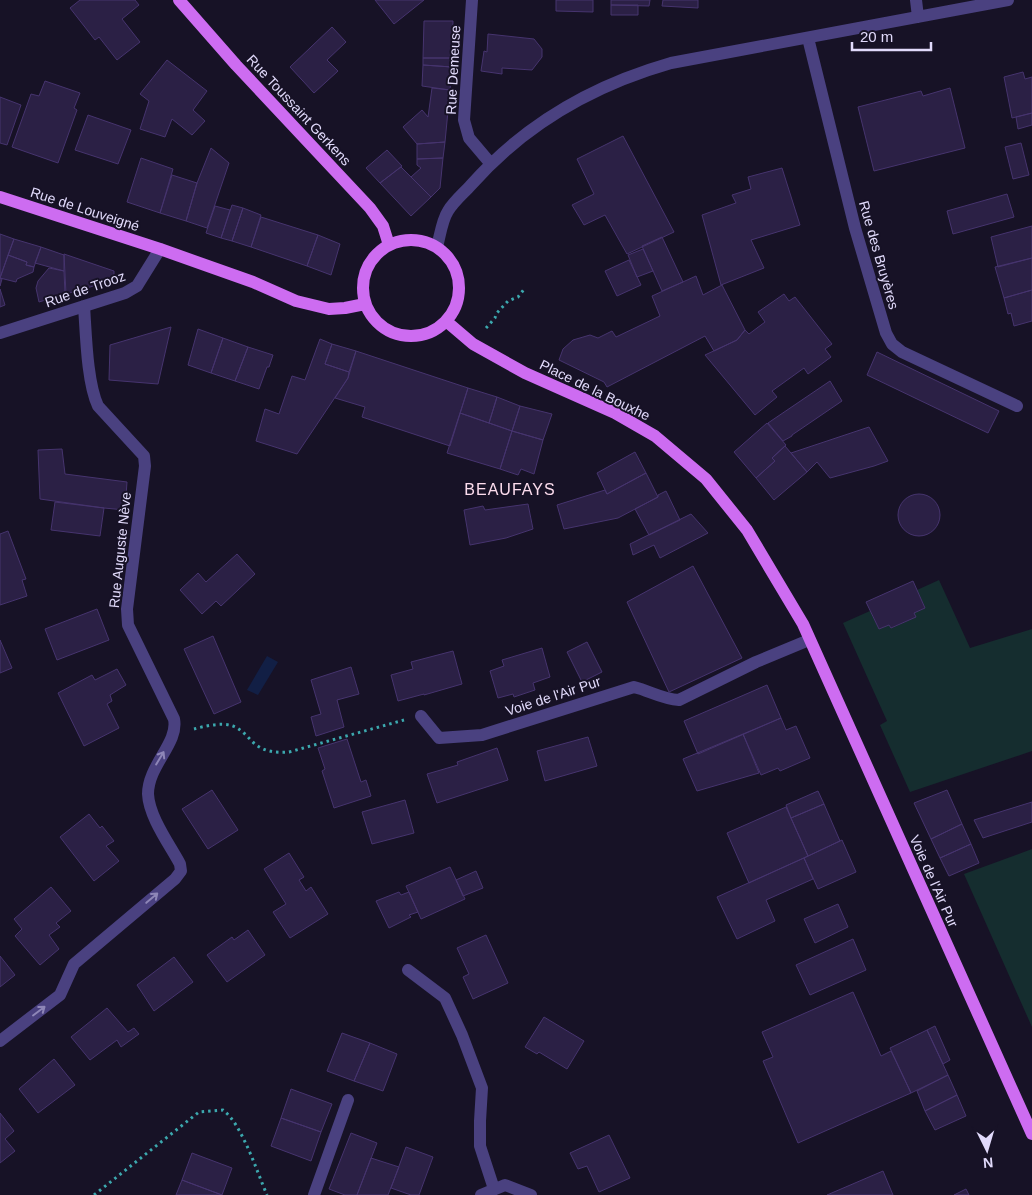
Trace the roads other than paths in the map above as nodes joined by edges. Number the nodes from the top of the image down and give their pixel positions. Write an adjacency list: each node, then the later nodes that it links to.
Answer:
1 (179, 0): 9 (main road, Rue Toussaint Gerkens)
2 (472, 0): 7 (street, Rue Demeuse)
3 (916, 0): 5 (street)
4 (1008, 0): 5 (street)
5 (918, 17): 6 (street)
6 (808, 38): 7 (street); 16 (street, Rue des Bruyères)
7 (491, 164): 10 (street)
8 (0, 197): 11 (main road, Rue de Louveigné)
9 (389, 245): 10 (main road); 12 (main road)
10 (437, 247): 14 (main road)
11 (160, 249): 12 (main road); 13 (street, Rue de Trooz)
12 (366, 304): 14 (main road)
13 (84, 306): 15 (street, Rue de Trooz); 21 (street, Rue Auguste Nève, one-way to 13)
14 (446, 320): 17 (main road, Place de la Bouxhe)
15 (0, 333)
16 (1018, 406)
17 (802, 624): 18 (main road, Voie de l'Air Pur)
18 (810, 640): 19 (street, Voie de l'Air Pur); 23 (main road, Voie de l'Air Pur)
19 (420, 716)
20 (408, 970): 24 (street)
21 (0, 1041)
22 (348, 1100): 25 (street)
23 (1032, 1134)
24 (494, 1189): 26 (street); 27 (street)
25 (314, 1195)
26 (481, 1195)
27 (531, 1195)

